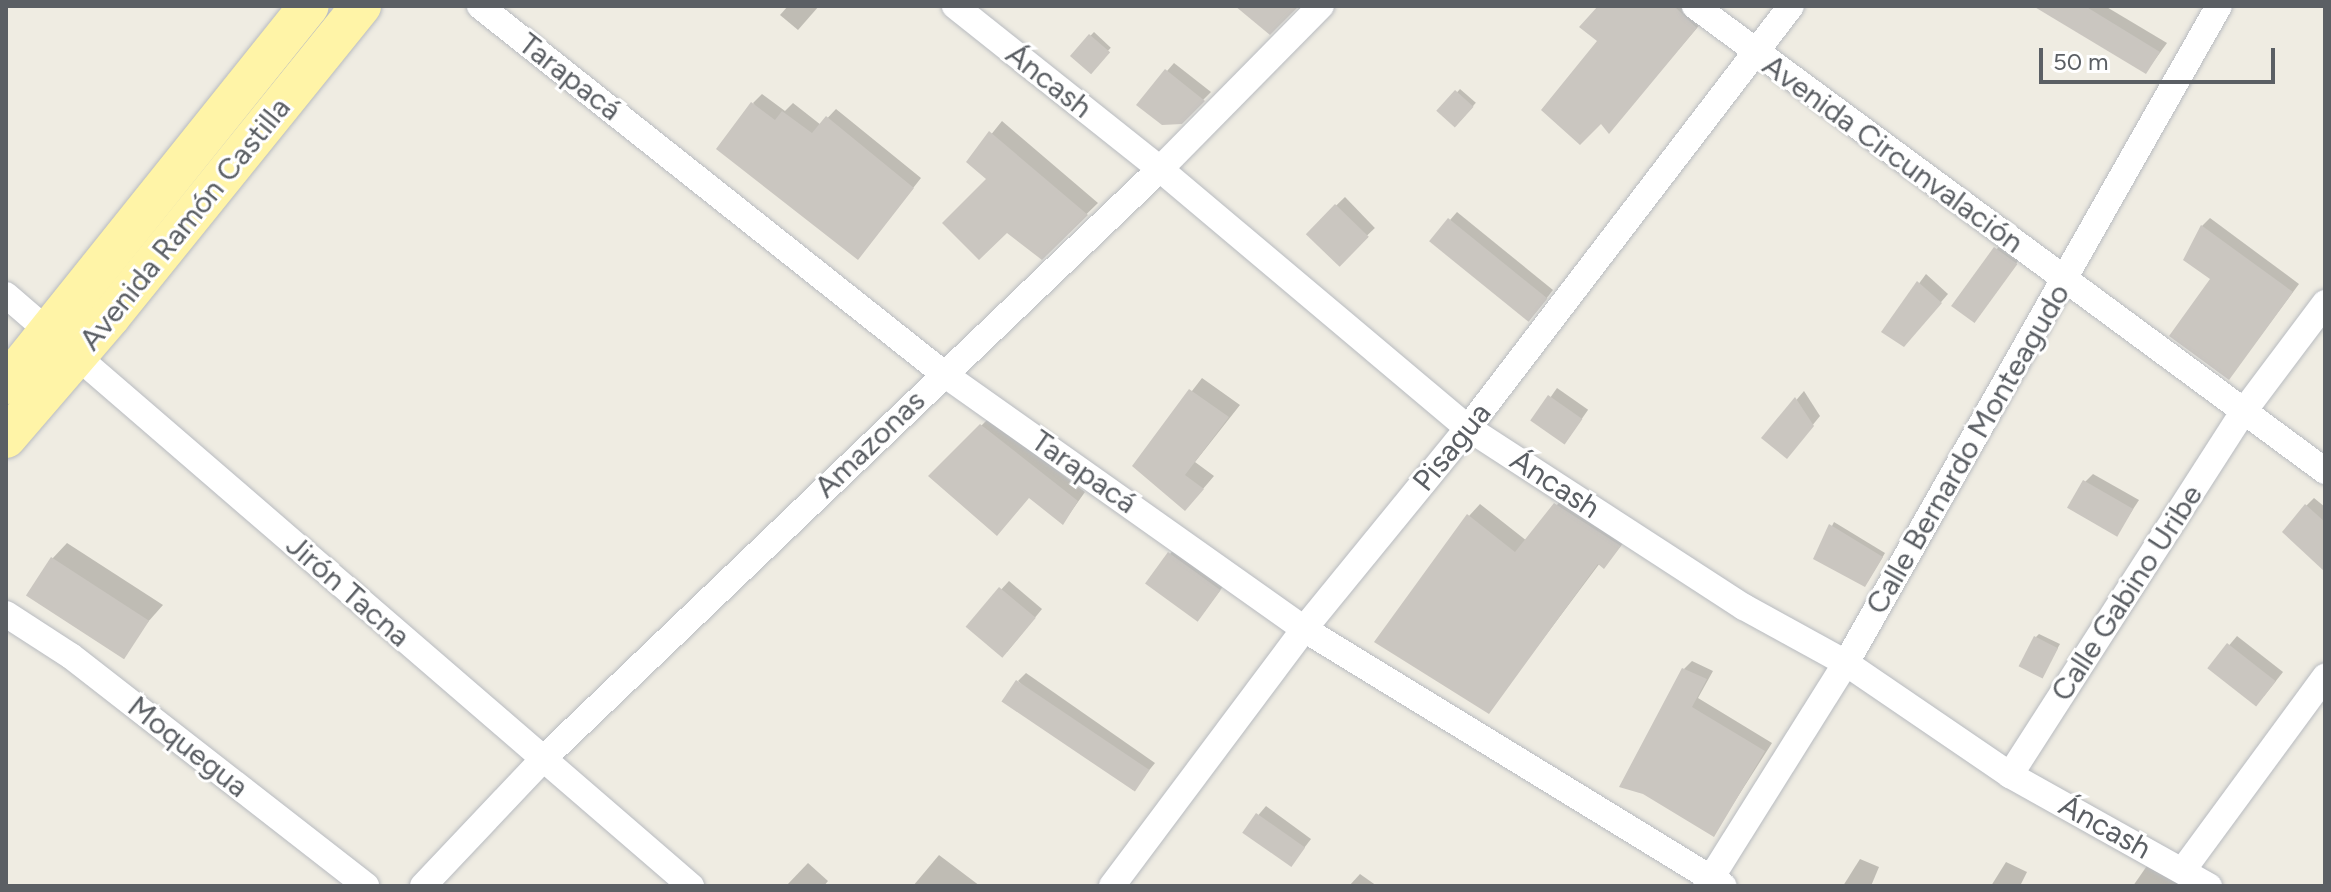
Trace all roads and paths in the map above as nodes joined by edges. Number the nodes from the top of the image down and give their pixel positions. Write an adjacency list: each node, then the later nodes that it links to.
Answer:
1 (309, 6): 14 (main road, Avenida Ramón Castilla)
2 (361, 6): 14 (main road, Avenida Ramón Castilla)
3 (480, 6): 15 (street, Tarapacá)
4 (955, 6): 10 (street, Áncash)
5 (1321, 6): 10 (street, Amazonas)
6 (1695, 6): 9 (street, Avenida Circunvalación)
7 (1791, 6): 9 (street, Pisagua)
8 (2219, 6): 11 (street, Calle Bernardo Monteagudo)
9 (1756, 53): 11 (street, Avenida Circunvalación); 18 (street, Pisagua)
10 (1160, 169): 15 (street, Amazonas); 18 (street, Áncash)
11 (2065, 280): 17 (street, Avenida Circunvalación); 23 (street, Calle Bernardo Monteagudo)
12 (6, 295): 14 (street, Jirón Tacna)
13 (2325, 303): 17 (street, Calle Gabino Uribe)
14 (64, 345): 16 (main road, Avenida Ramón Castilla); 19 (main road, Avenida Ramón Castilla); 25 (street, Jirón Tacna)
15 (944, 374): 22 (street, Tarapacá); 25 (street, Amazonas)
16 (6, 384)
17 (2244, 411): 20 (street, Avenida Circunvalación); 26 (street, Calle Gabino Uribe)
18 (1468, 428): 22 (street, Pisagua); 23 (street, Áncash)
19 (6, 438)
20 (2325, 471)
21 (6, 614): 29 (street, Moquegua)
22 (1304, 629): 28 (street, Tarapacá); 32 (street, Pisagua)
23 (1846, 663): 26 (street, Áncash); 28 (street, Calle Bernardo Monteagudo)
24 (2325, 677): 27 (street)
25 (543, 759): 30 (street, Amazonas); 31 (street, Jirón Tacna)
26 (2010, 775): 27 (street, Áncash)
27 (2183, 870): 33 (street, Áncash)
28 (1714, 883)
29 (366, 886)
30 (423, 886)
31 (691, 886)
32 (1112, 886)
33 (2209, 886)

